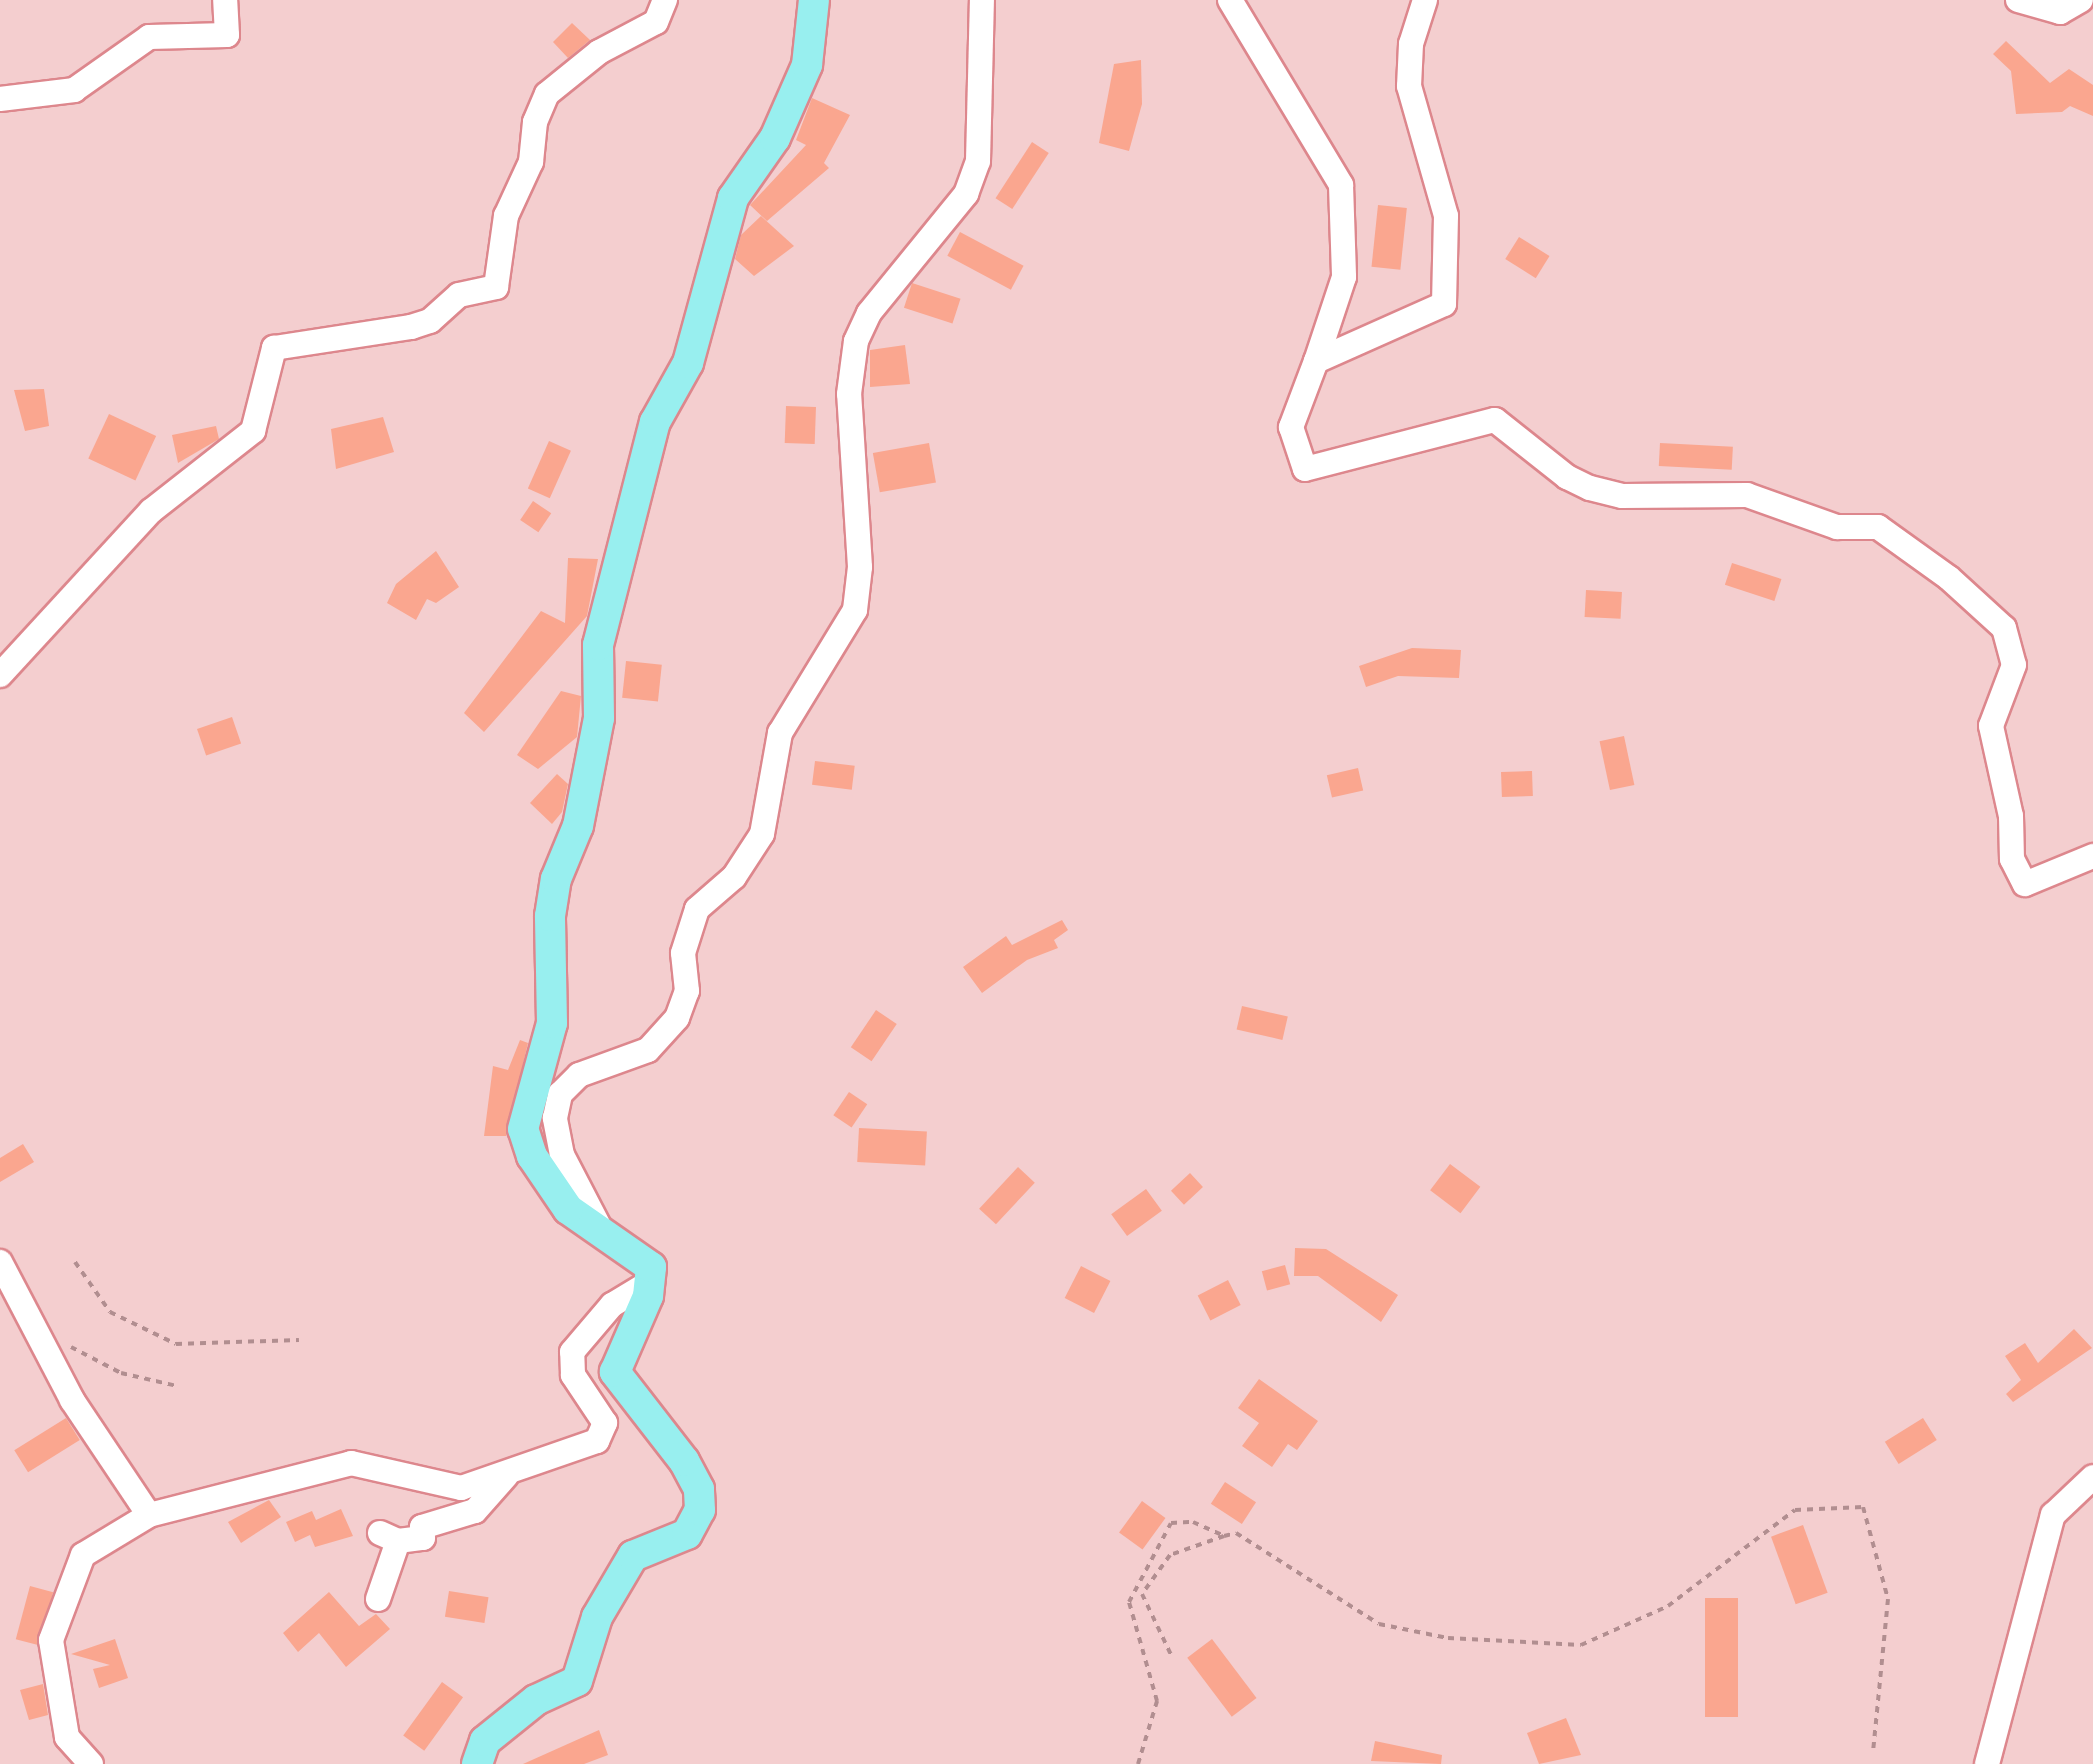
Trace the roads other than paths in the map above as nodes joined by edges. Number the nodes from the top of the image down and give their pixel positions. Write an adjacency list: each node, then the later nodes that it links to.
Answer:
1 (225, 0): 9 (street)
2 (665, 0): 11 (street)
3 (814, 0): 13 (main road)
4 (982, 0): 13 (street)
5 (1230, 0): 10 (street)
6 (1425, 0): 10 (street)
7 (2018, 0): 8 (street)
8 (2081, 0)
9 (0, 99)
10 (1316, 361): 12 (street)
11 (0, 675)
12 (2093, 856)
13 (601, 1230): 15 (main road)
14 (0, 1262): 18 (street)
15 (647, 1284): 16 (street); 21 (main road)
16 (507, 1474): 18 (street); 19 (street)
17 (2093, 1477): 22 (street)
18 (149, 1515): 20 (street)
19 (378, 1599)
20 (91, 1764)
21 (477, 1764)
22 (1987, 1764)

